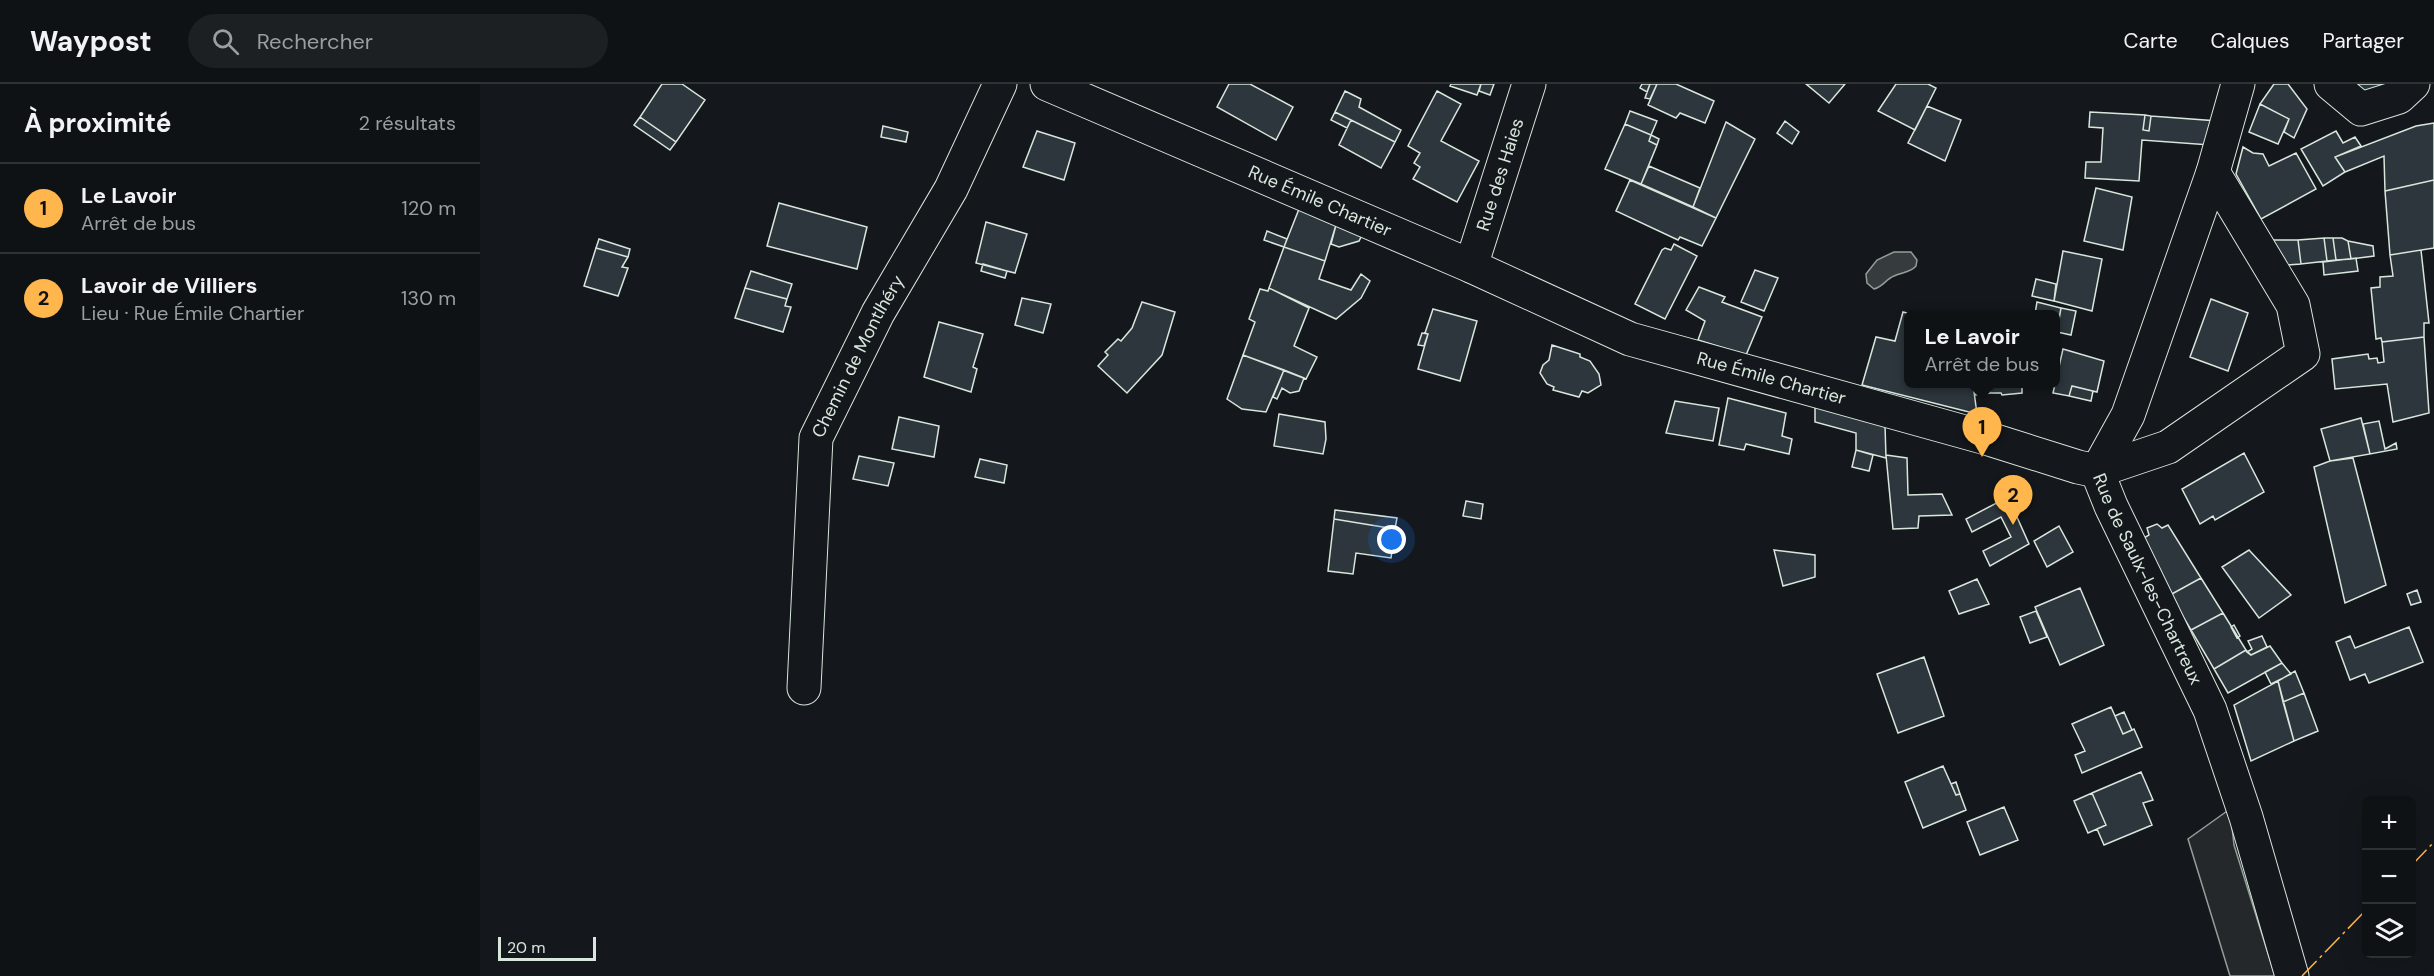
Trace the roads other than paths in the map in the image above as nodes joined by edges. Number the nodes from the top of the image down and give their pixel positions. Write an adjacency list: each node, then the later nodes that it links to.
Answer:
1 (993, 84): 2 (street)
2 (999, 84): 11 (street, Chemin de Montlhéry)
3 (1047, 84): 9 (street, Rue Émile Chartier)
4 (1529, 84): 9 (street, Rue des Haies)
5 (2238, 84): 8 (street, Rue de Saulx-les-Chartreux)
6 (2331, 84): 7 (street)
7 (2413, 84)
8 (2213, 172): 10 (street, Rue de Saulx-les-Chartreux); 10 (street)
9 (1470, 266): 10 (street, Rue Émile Chartier)
10 (2097, 471): 12 (street, Rue de Saulx-les-Chartreux)
11 (804, 688)
12 (2292, 976)

